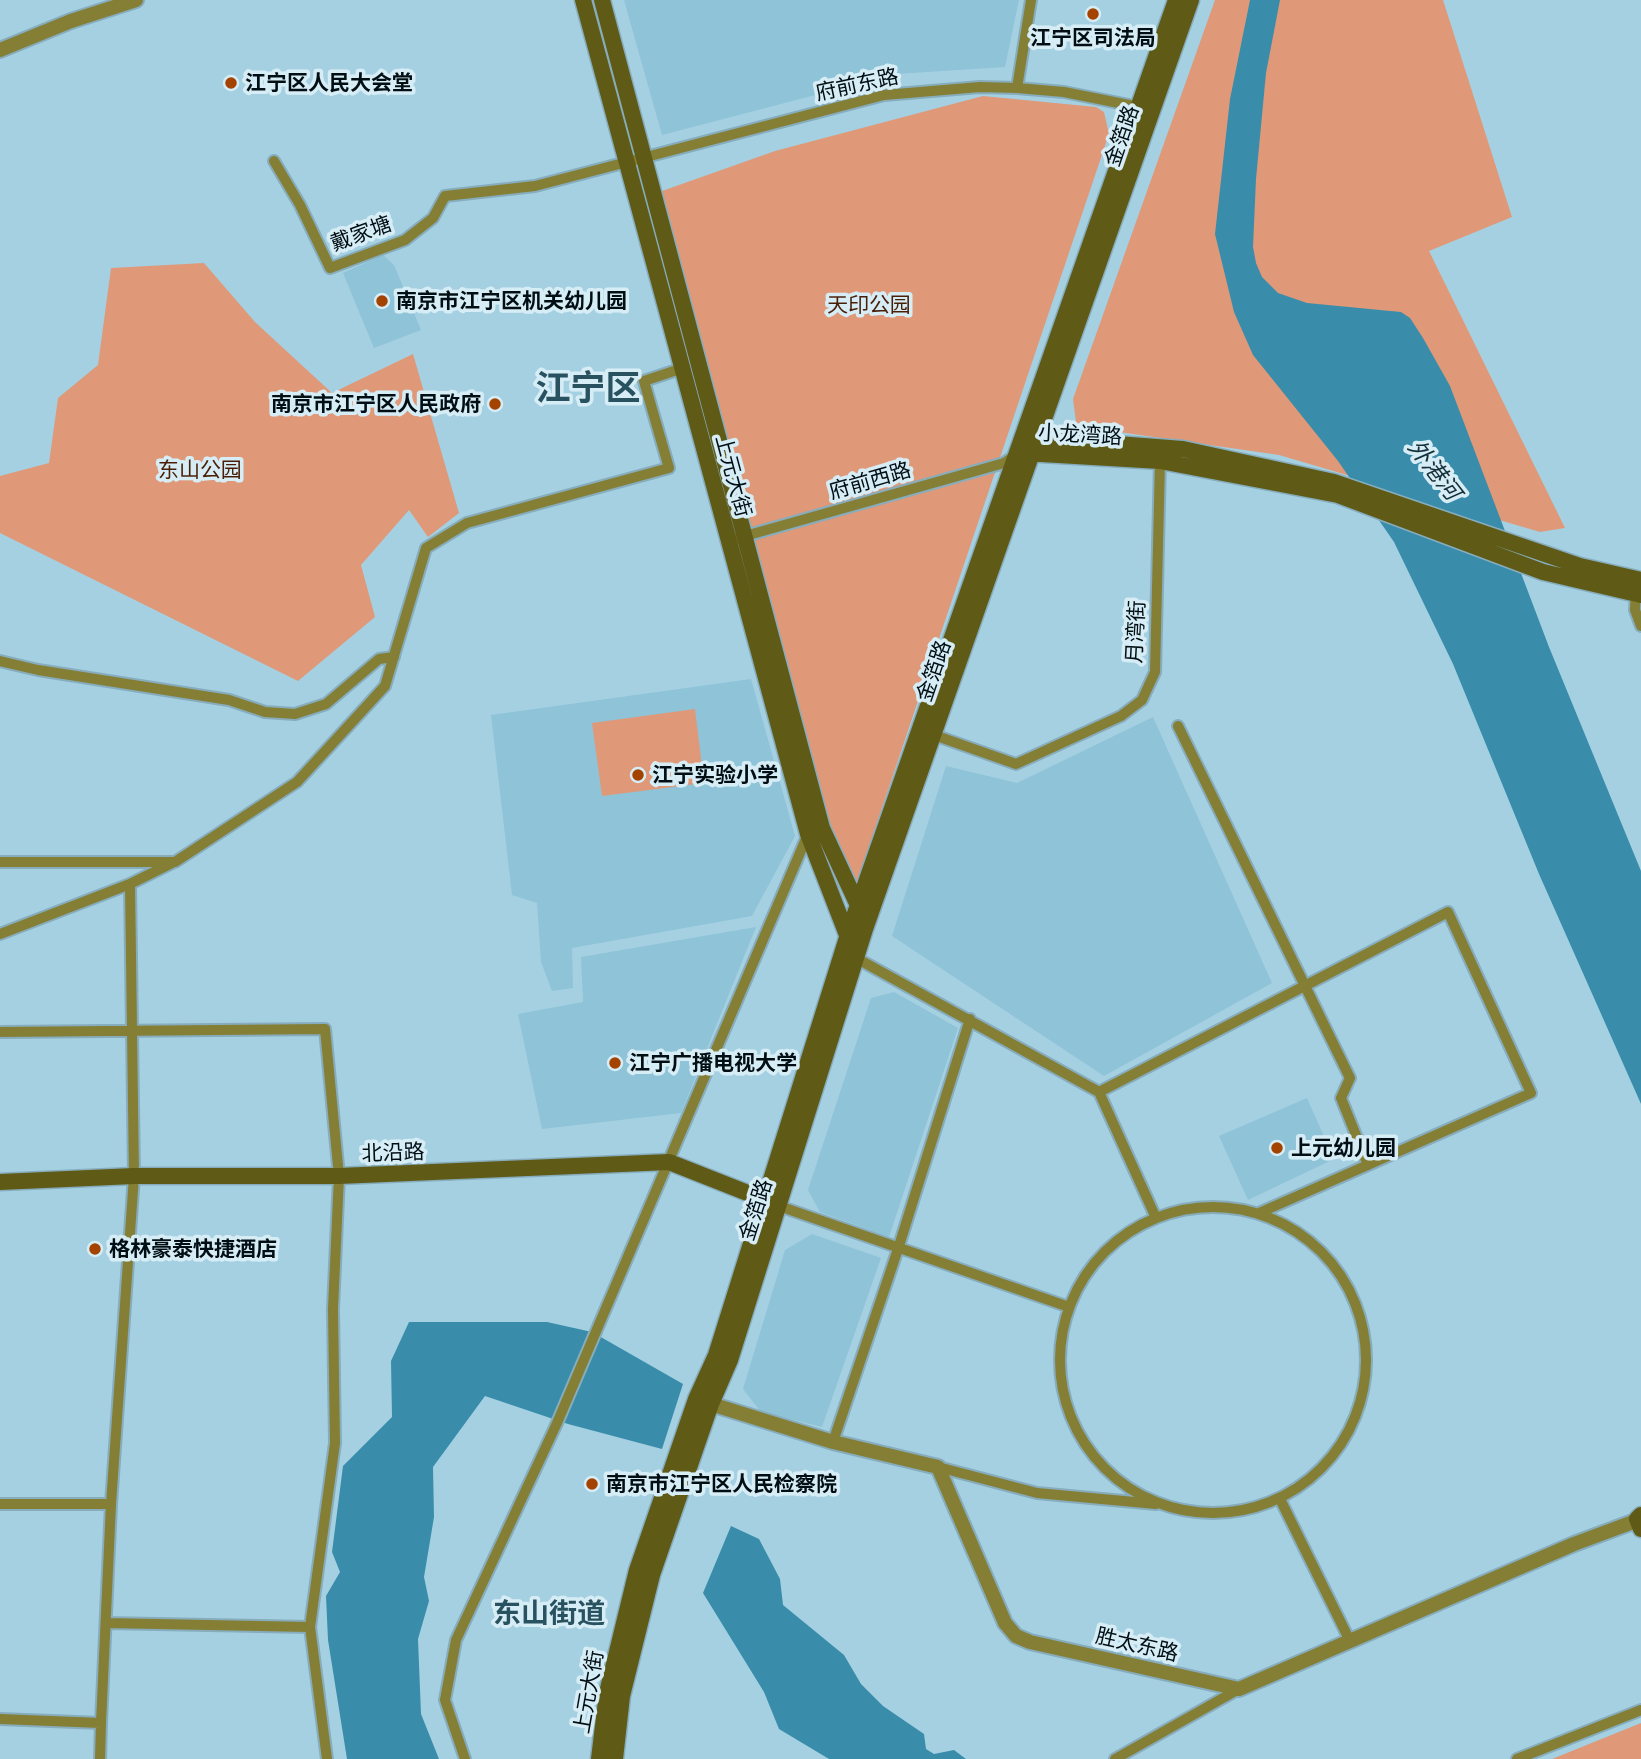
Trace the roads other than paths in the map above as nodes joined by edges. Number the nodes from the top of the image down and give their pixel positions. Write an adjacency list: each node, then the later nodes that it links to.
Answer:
1 (136, 0): 7 (street)
2 (583, 0): 12 (main road, 上元大街)
3 (602, 0): 10 (main road, 上元大街)
4 (1031, 0): 8 (street)
5 (1176, 0): 9 (main road, 金箔路)
6 (1191, 0): 14 (main road, 金箔路)
7 (0, 50)
8 (1017, 88): 9 (street, 府前东路); 10 (street, 府前东路)
9 (1139, 107): 14 (main road, 金箔路)
10 (646, 158): 12 (street, 府前东路); 17 (main road, 上元大街)
11 (274, 161): 12 (street, 戴家塘)
12 (629, 162): 13 (main road, 上元大街)
13 (682, 368): 18 (main road, 上元大街); 21 (street)
14 (1030, 448): 15 (main road, 小龙湾路); 16 (main road, 小龙湾路); 17 (street, 府前西路); 24 (main road, 金箔路); 29 (main road, 金箔路)
15 (1160, 461): 16 (main road, 小龙湾路); 24 (street, 月湾街)
16 (1336, 489): 19 (main road, 小龙湾路)
17 (745, 536): 18 (street, 府前西路); 29 (main road, 上元大街)
18 (729, 540): 25 (main road, 上元大街)
19 (1638, 587): 20 (street)
20 (1641, 626)
21 (394, 657): 22 (street); 27 (street)
22 (0, 661)
23 (1178, 726): 34 (street)
24 (934, 735): 30 (main road, 金箔路)
25 (807, 834): 32 (main road, 上元大街); 39 (street)
26 (0, 862): 27 (street)
27 (175, 862): 28 (street)
28 (130, 884): 31 (street); 36 (street)
29 (859, 904): 30 (main road, 上元大街); 32 (main road, 金箔路)
30 (865, 929): 33 (main road, 金箔路)
31 (0, 934)
32 (848, 937): 33 (main road, 上元大街); 44 (main road, 金箔路)
33 (856, 958): 35 (street); 44 (main road, 金箔路)
34 (1305, 986): 38 (street); 40 (street); 40 (street)
35 (970, 1019): 38 (street); 47 (street)
36 (131, 1031): 37 (street); 41 (street); 42 (street)
37 (0, 1032)
38 (1100, 1092): 46 (street)
39 (669, 1162): 42 (main road, 北沿路); 44 (main road, 北沿路); 67 (street)
40 (1367, 1165): 45 (street)
41 (134, 1176): 42 (main road, 北沿路); 43 (main road, 北沿路); 55 (street)
42 (339, 1176): 59 (street)
43 (0, 1182)
44 (773, 1203): 47 (street); 49 (main road, 金箔路)
45 (1259, 1213): 46 (street); 53 (street)
46 (1156, 1218): 48 (street)
47 (898, 1249): 48 (street); 51 (street)
48 (1069, 1307): 56 (street)
49 (723, 1357): 50 (main road, 上元大街); 68 (main road, 上元大街)
50 (710, 1404): 51 (street); 69 (main road, 上元大街)
51 (833, 1442): 52 (street)
52 (938, 1468): 56 (street); 61 (street, 胜太东路)
53 (1280, 1499): 56 (street); 60 (street)
54 (0, 1504): 55 (street)
55 (111, 1504): 58 (street)
56 (1160, 1505)
57 (1640, 1521): 60 (street)
58 (106, 1623): 59 (street); 64 (street)
59 (310, 1627): 66 (street)
60 (1350, 1641): 61 (street)
61 (1239, 1689): 70 (street)
62 (1641, 1710): 71 (street)
63 (0, 1719): 64 (street)
64 (102, 1723): 65 (street)
65 (100, 1759)
66 (327, 1759)
67 (465, 1759)
68 (599, 1759)
69 (615, 1759)
70 (1115, 1759)
71 (1517, 1759)

